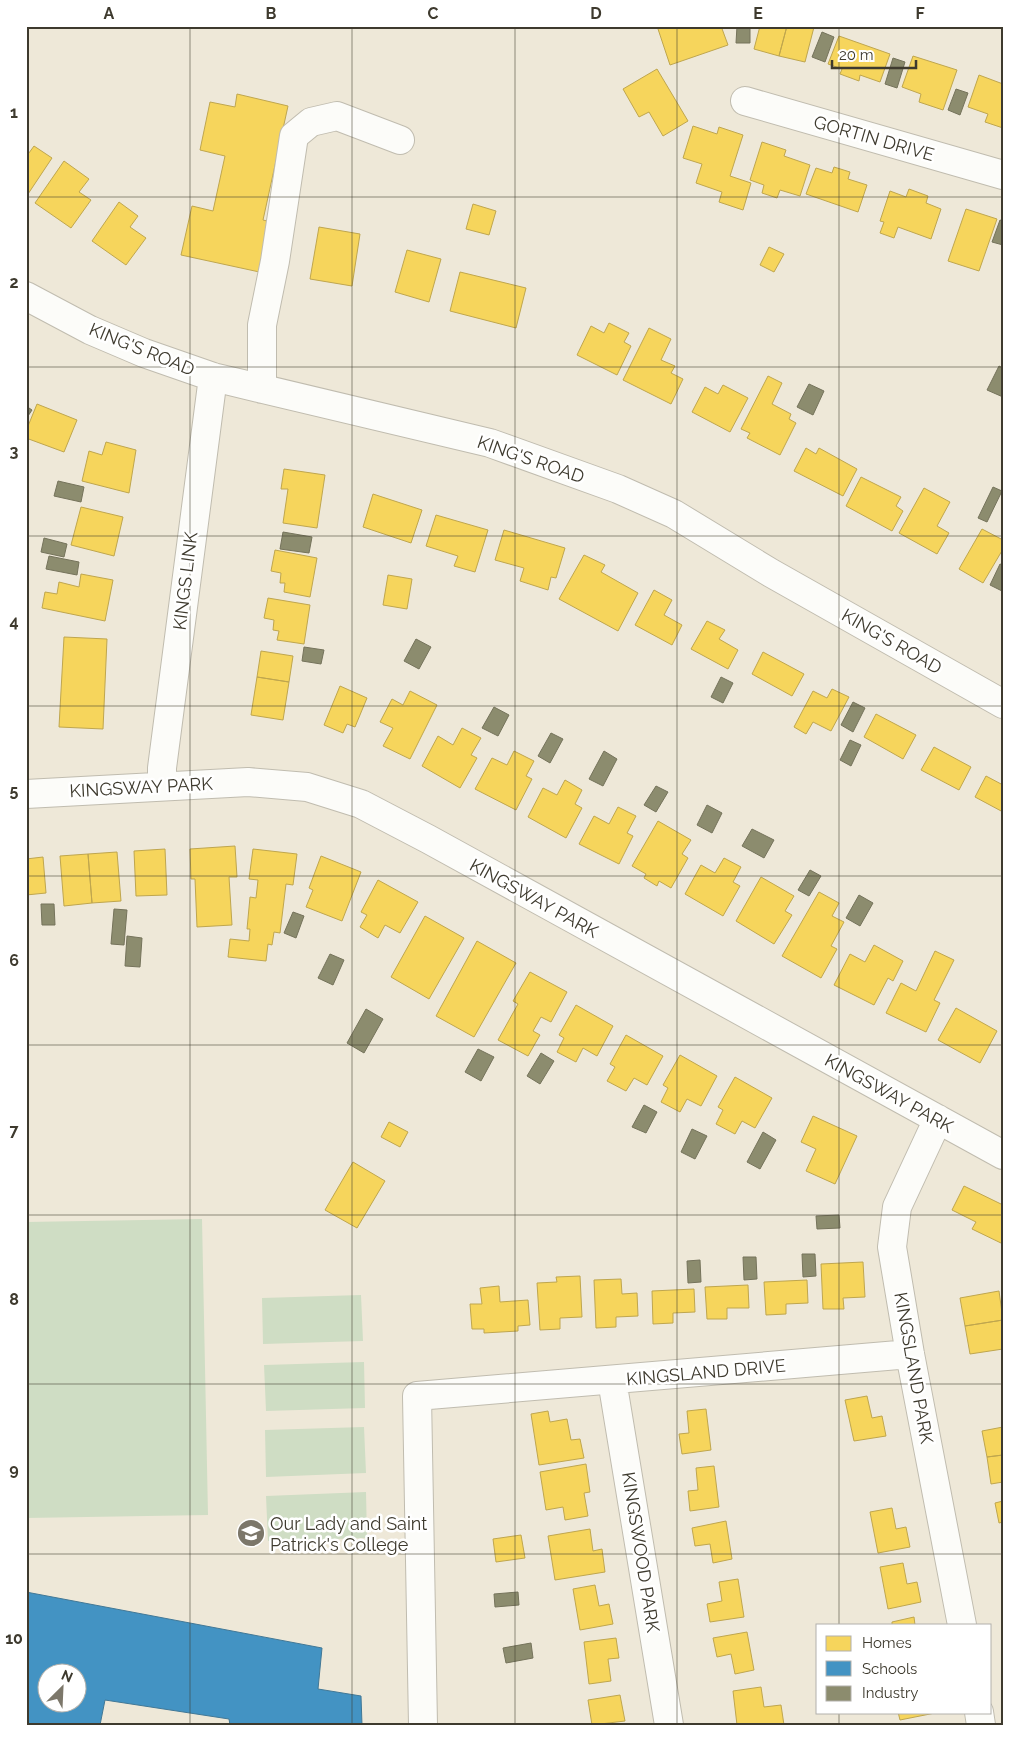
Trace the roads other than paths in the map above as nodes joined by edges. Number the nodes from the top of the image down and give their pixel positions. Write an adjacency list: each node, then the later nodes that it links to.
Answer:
1 (745, 101): 3 (street, GORTIN DRIVE)
2 (400, 140): 6 (street)
3 (1003, 175)
4 (26, 296): 5 (street, KING'S ROAD)
5 (213, 377): 6 (street, KING'S ROAD); 8 (street, KINGS LINK)
6 (262, 389): 7 (street, KING'S ROAD)
7 (1003, 704)
8 (162, 786): 9 (street, KINGSWAY PARK); 10 (street, KINGSWAY PARK)
9 (26, 794)
10 (938, 1119): 11 (street, KINGSWAY PARK); 12 (street, KINGSLAND PARK)
11 (1003, 1155)
12 (910, 1354): 13 (street, KINGSLAND DRIVE); 14 (street, KINGSLAND PARK)
13 (612, 1380): 15 (street, KINGSLAND DRIVE); 16 (street, KINGSWOOD PARK)
14 (962, 1624)
15 (423, 1725)
16 (669, 1725)

